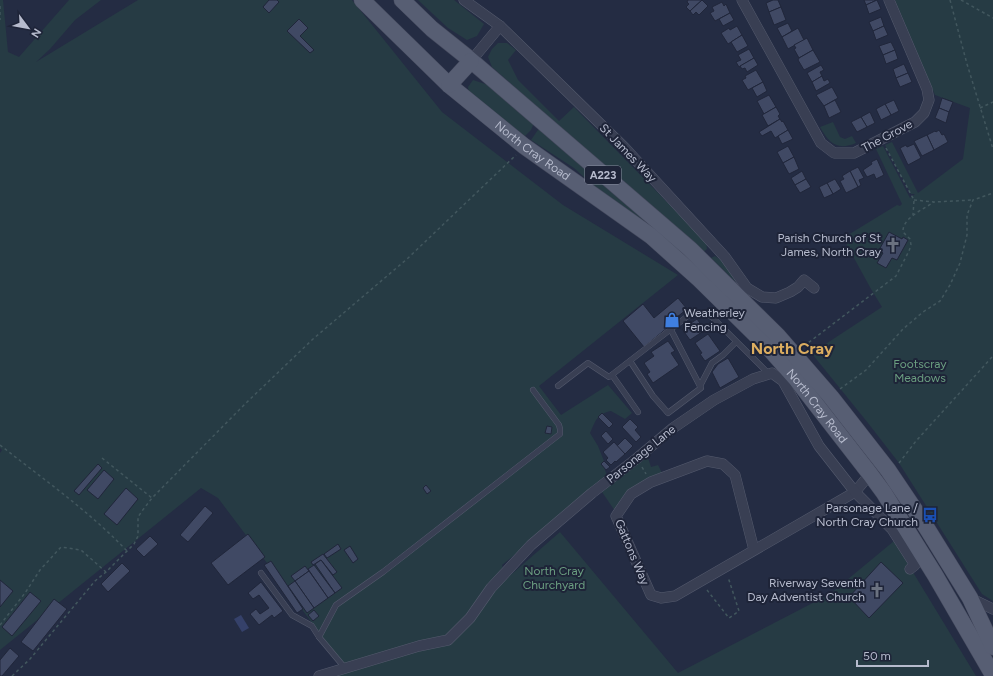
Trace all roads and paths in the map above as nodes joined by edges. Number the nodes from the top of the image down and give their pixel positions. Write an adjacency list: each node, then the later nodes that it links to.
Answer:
1 (362, 0): 13 (main road, North Cray Road / A223)
2 (402, 0): 12 (main road, North Cray Road / A223)
3 (464, 0): 11 (street, St James Way)
4 (742, 0): 5 (street, The Grove)
5 (889, 0)
6 (950, 0): 15 (path)
7 (961, 0): 9 (path)
8 (0, 6): 10 (path)
9 (993, 18)
10 (0, 20)
11 (500, 26): 12 (street); 24 (street, St James Way)
12 (471, 61): 13 (main road); 52 (main road, North Cray Road / A223)
13 (449, 85): 17 (main road, North Cray Road / A223)
14 (993, 102): 15 (path)
15 (980, 108): 18 (path)
16 (884, 145): 20 (path)
17 (524, 146): 41 (main road, North Cray Road / A223); 44 (path)
18 (993, 150)
19 (993, 193): 21 (path)
20 (914, 200): 22 (path); 23 (path)
21 (974, 200): 22 (path); 35 (path)
22 (934, 202): 23 (path)
23 (913, 216): 27 (path)
24 (814, 288)
25 (671, 330): 26 (lane); 29 (lane); 33 (lane)
26 (736, 342): 30 (lane); 33 (lane)
27 (802, 347)
28 (993, 356): 40 (path)
29 (630, 361): 31 (lane); 33 (lane)
30 (770, 374): 39 (street, Parsonage Lane); 43 (street)
31 (612, 375): 32 (lane); 36 (lane)
32 (558, 386)
33 (700, 386)
34 (533, 390): 55 (lane)
35 (839, 390)
36 (638, 412)
37 (0, 445): 46 (path)
38 (102, 458): 44 (path)
39 (636, 459): 42 (path); 57 (street, Parsonage Lane)
40 (899, 464)
41 (870, 474): 43 (street, Gattons Way); 58 (main road, North Cray Road / A223)
42 (651, 482): 45 (street, Gattons Way); 51 (street, Gattons Way)
43 (855, 492): 45 (street, Gattons Way); 48 (street)
44 (152, 498): 46 (path)
45 (754, 550): 47 (street, Gattons Way)
46 (127, 552): 49 (path)
47 (724, 568): 51 (street, Gattons Way); 51 (path)
48 (910, 569)
49 (106, 572): 54 (path); 59 (path)
50 (261, 573): 55 (lane)
51 (700, 581)
52 (970, 598): 53 (street); 56 (main road, North Cray Road / A223)
53 (993, 609)
54 (0, 625)
55 (319, 637): 57 (lane)
56 (993, 647)
57 (345, 668): 60 (street, Parsonage Lane)
58 (993, 675)
59 (12, 676)
60 (319, 676)

